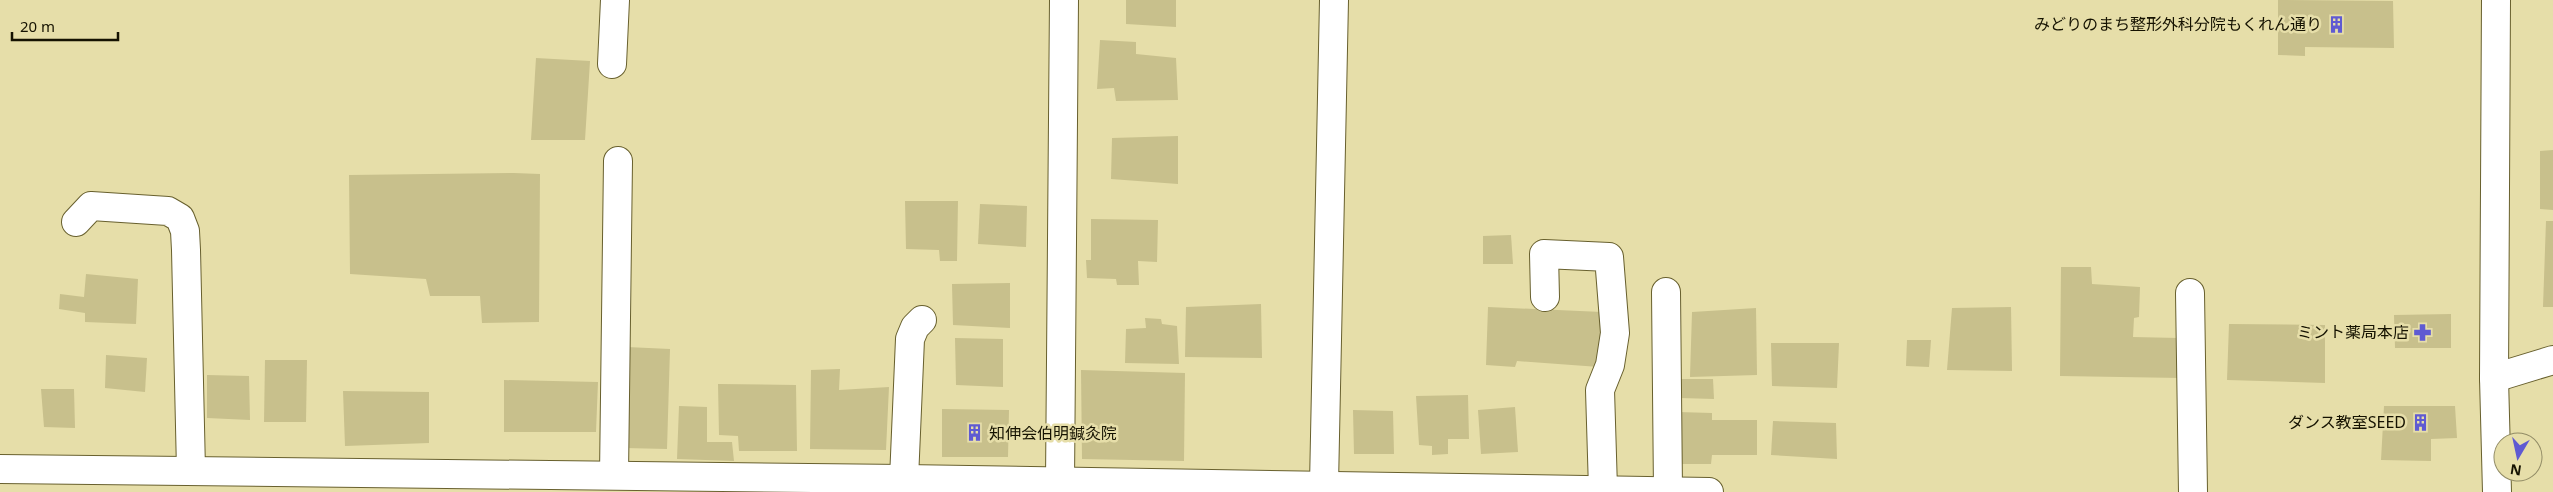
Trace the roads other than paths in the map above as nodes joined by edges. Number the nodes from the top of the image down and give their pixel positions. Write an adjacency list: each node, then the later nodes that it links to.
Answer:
1 (615, 0): 5 (street)
2 (1064, 0): 18 (street)
3 (1334, 0): 19 (street)
4 (2496, 0): 13 (street)
5 (612, 64)
6 (618, 161): 15 (street)
7 (76, 222): 16 (street)
8 (1666, 292): 24 (street)
9 (2190, 293): 26 (street)
10 (1545, 297): 22 (street)
11 (922, 320): 17 (street)
12 (2553, 360): 13 (street)
13 (2494, 378): 27 (street)
14 (0, 469): 16 (street)
15 (614, 475): 16 (street); 17 (street)
16 (177, 477)
17 (904, 479): 20 (street)
18 (1060, 481): 20 (street); 21 (street)
19 (1324, 484): 21 (street); 23 (street)
20 (947, 486)
21 (1207, 488)
22 (1603, 489): 23 (street); 24 (street)
23 (1573, 491)
24 (1668, 491): 25 (street)
25 (1709, 492)
26 (2193, 492)
27 (2497, 492)

